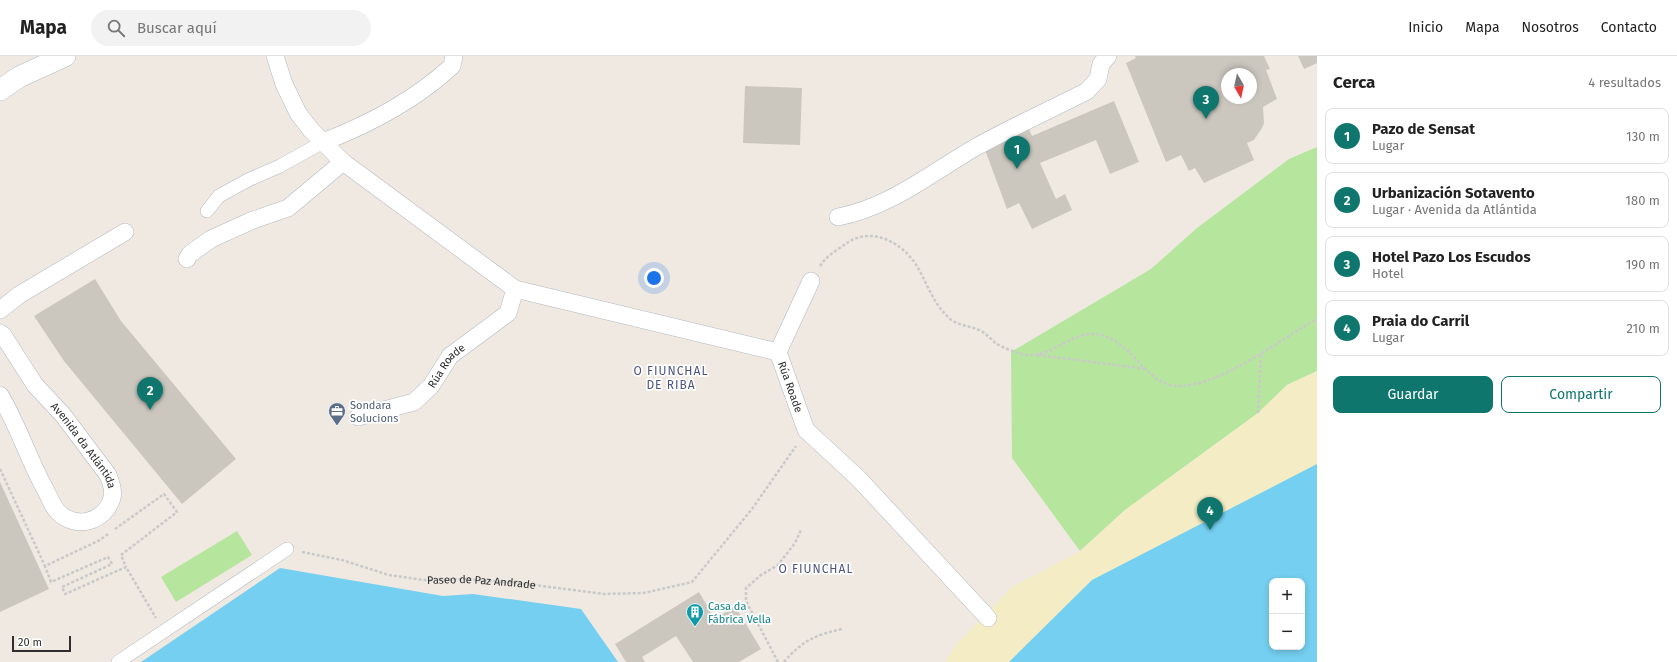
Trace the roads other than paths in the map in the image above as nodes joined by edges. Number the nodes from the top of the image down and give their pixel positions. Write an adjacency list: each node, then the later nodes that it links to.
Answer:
1 (65, 56): 5 (street)
2 (276, 56): 6 (street, Rúa Roade)
3 (454, 56): 6 (street)
4 (1101, 59): 9 (street)
5 (0, 90)
6 (323, 142): 7 (street, Rúa Roade); 8 (street)
7 (343, 162): 11 (street); 13 (street, Rúa Roade)
8 (207, 211)
9 (838, 217)
10 (125, 232): 14 (street)
11 (187, 259)
12 (811, 281): 16 (street)
13 (515, 290): 16 (street, Rúa Roade); 18 (street, Rúa Roade)
14 (0, 310)
15 (0, 333): 17 (street, Avenida da Atlántida)
16 (778, 352): 20 (street, Rúa Roade)
17 (0, 395)
18 (358, 417)
19 (287, 548): 21 (street)
20 (988, 618)
21 (118, 662)

